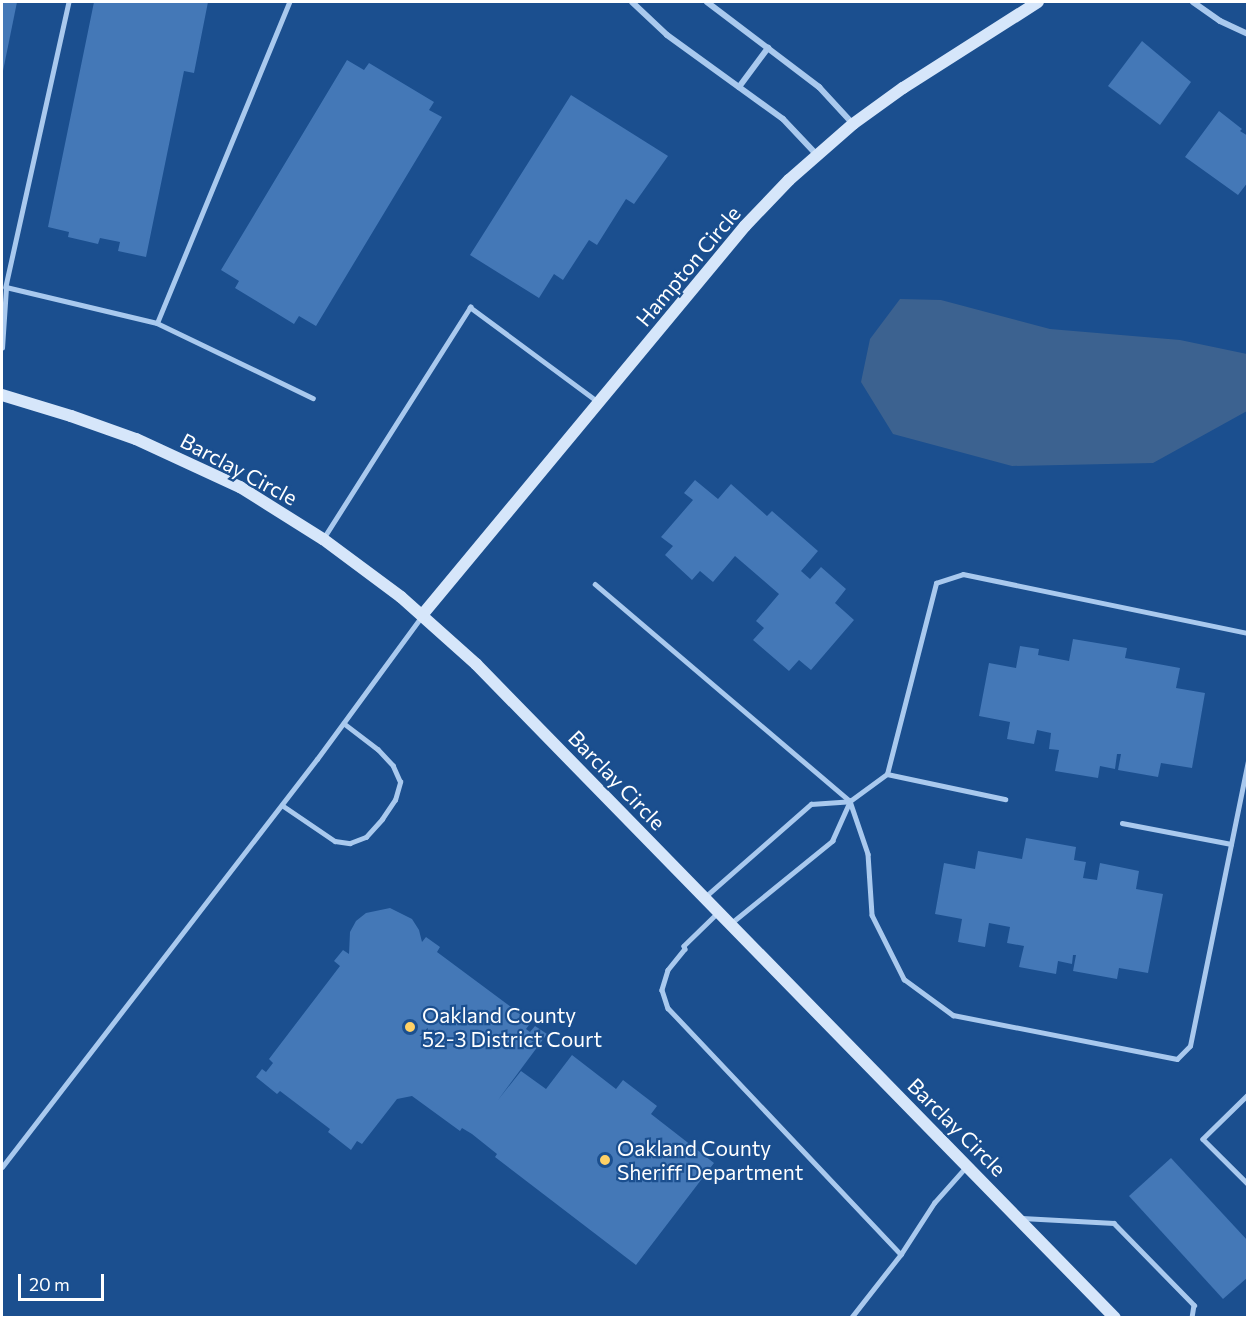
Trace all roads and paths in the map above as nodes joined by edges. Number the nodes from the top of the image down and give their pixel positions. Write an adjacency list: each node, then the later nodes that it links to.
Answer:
1 (69, 2): 12 (lane)
2 (289, 2): 13 (lane)
3 (632, 2): 9 (street)
4 (707, 2): 8 (street)
5 (1038, 2): 10 (street, Hampton Circle)
6 (1193, 2): 7 (street)
7 (1248, 34)
8 (768, 48): 9 (street); 10 (street)
9 (740, 87): 11 (street)
10 (853, 124): 11 (street, Hampton Circle)
11 (817, 155): 17 (street, Hampton Circle)
12 (6, 287): 13 (lane); 14 (lane)
13 (157, 323): 16 (lane)
14 (2, 348)
15 (2, 395): 18 (street, Barclay Circle)
16 (313, 398)
17 (599, 403): 18 (lane); 20 (street, Hampton Circle)
18 (323, 539): 20 (street, Barclay Circle)
19 (595, 584): 26 (lane)
20 (423, 614): 22 (lane); 30 (street, Barclay Circle)
21 (1248, 633): 24 (lane)
22 (344, 724): 27 (lane); 27 (lane)
23 (1248, 760): 29 (lane)
24 (887, 774): 25 (lane); 26 (lane)
25 (1005, 799)
26 (850, 801): 29 (lane); 30 (lane); 32 (lane)
27 (282, 805): 35 (lane)
28 (1122, 823): 29 (lane)
29 (1231, 844)
30 (704, 897): 31 (street, Barclay Circle)
31 (719, 913): 32 (street, Barclay Circle); 38 (lane)
32 (730, 924): 34 (street, Barclay Circle)
33 (1248, 1095): 36 (lane)
34 (968, 1165): 37 (street, Barclay Circle); 38 (lane)
35 (2, 1167)
36 (1248, 1184)
37 (1019, 1218): 40 (street, Barclay Circle); 41 (lane)
38 (901, 1254): 39 (lane)
39 (851, 1317)
40 (1115, 1317)
41 (1192, 1317)

